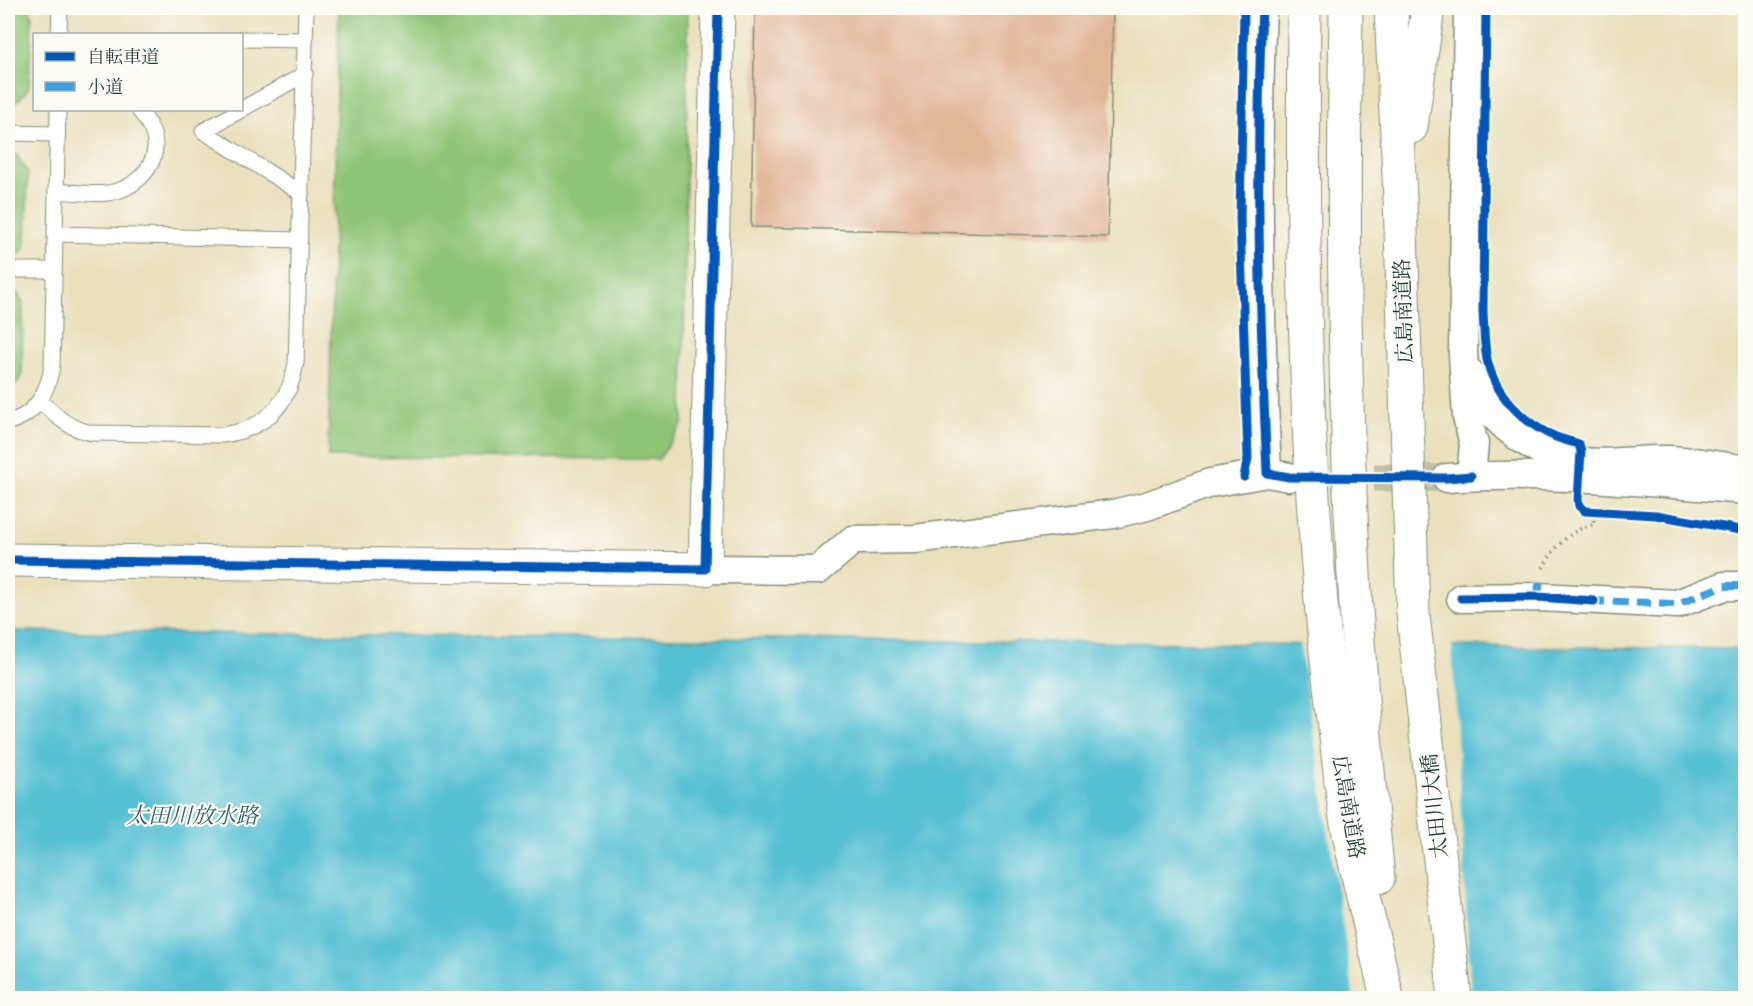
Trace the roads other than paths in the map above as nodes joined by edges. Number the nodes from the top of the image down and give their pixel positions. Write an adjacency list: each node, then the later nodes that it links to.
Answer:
1 (60, 8): 10 (lane)
2 (306, 8): 12 (lane)
3 (718, 8): 33 (main road)
4 (1262, 8): 33 (street)
5 (1304, 8): 37 (main road, 広島南道路)
6 (1346, 8): 37 (main road)
7 (1391, 8): 22 (main road, 広島南道路)
8 (1428, 8): 22 (main road)
9 (1468, 8): 27 (street)
10 (59, 33)
11 (243, 39): 12 (lane)
12 (305, 40): 13 (lane)
13 (305, 74): 14 (lane); 21 (lane)
14 (243, 108)
15 (58, 111): 19 (lane)
16 (140, 111): 20 (lane)
17 (238, 111): 21 (lane)
18 (8, 133): 19 (lane)
19 (57, 134): 20 (lane)
20 (56, 192): 23 (lane)
21 (301, 193): 24 (lane)
22 (1400, 198): 36 (main road, 広島南道路)
23 (55, 234): 24 (lane); 26 (lane)
24 (300, 240): 28 (lane)
25 (8, 270): 26 (lane)
26 (54, 270): 28 (lane)
27 (1463, 354): 30 (street); 31 (street)
28 (40, 401): 29 (lane)
29 (8, 422)
30 (1746, 471)
31 (1746, 490)
32 (8, 560): 33 (main road)
33 (705, 569)
34 (1746, 585): 35 (street)
35 (1461, 598)
36 (1413, 614): 38 (main road, 太田川大橋)
37 (1389, 999)
38 (1455, 999)

